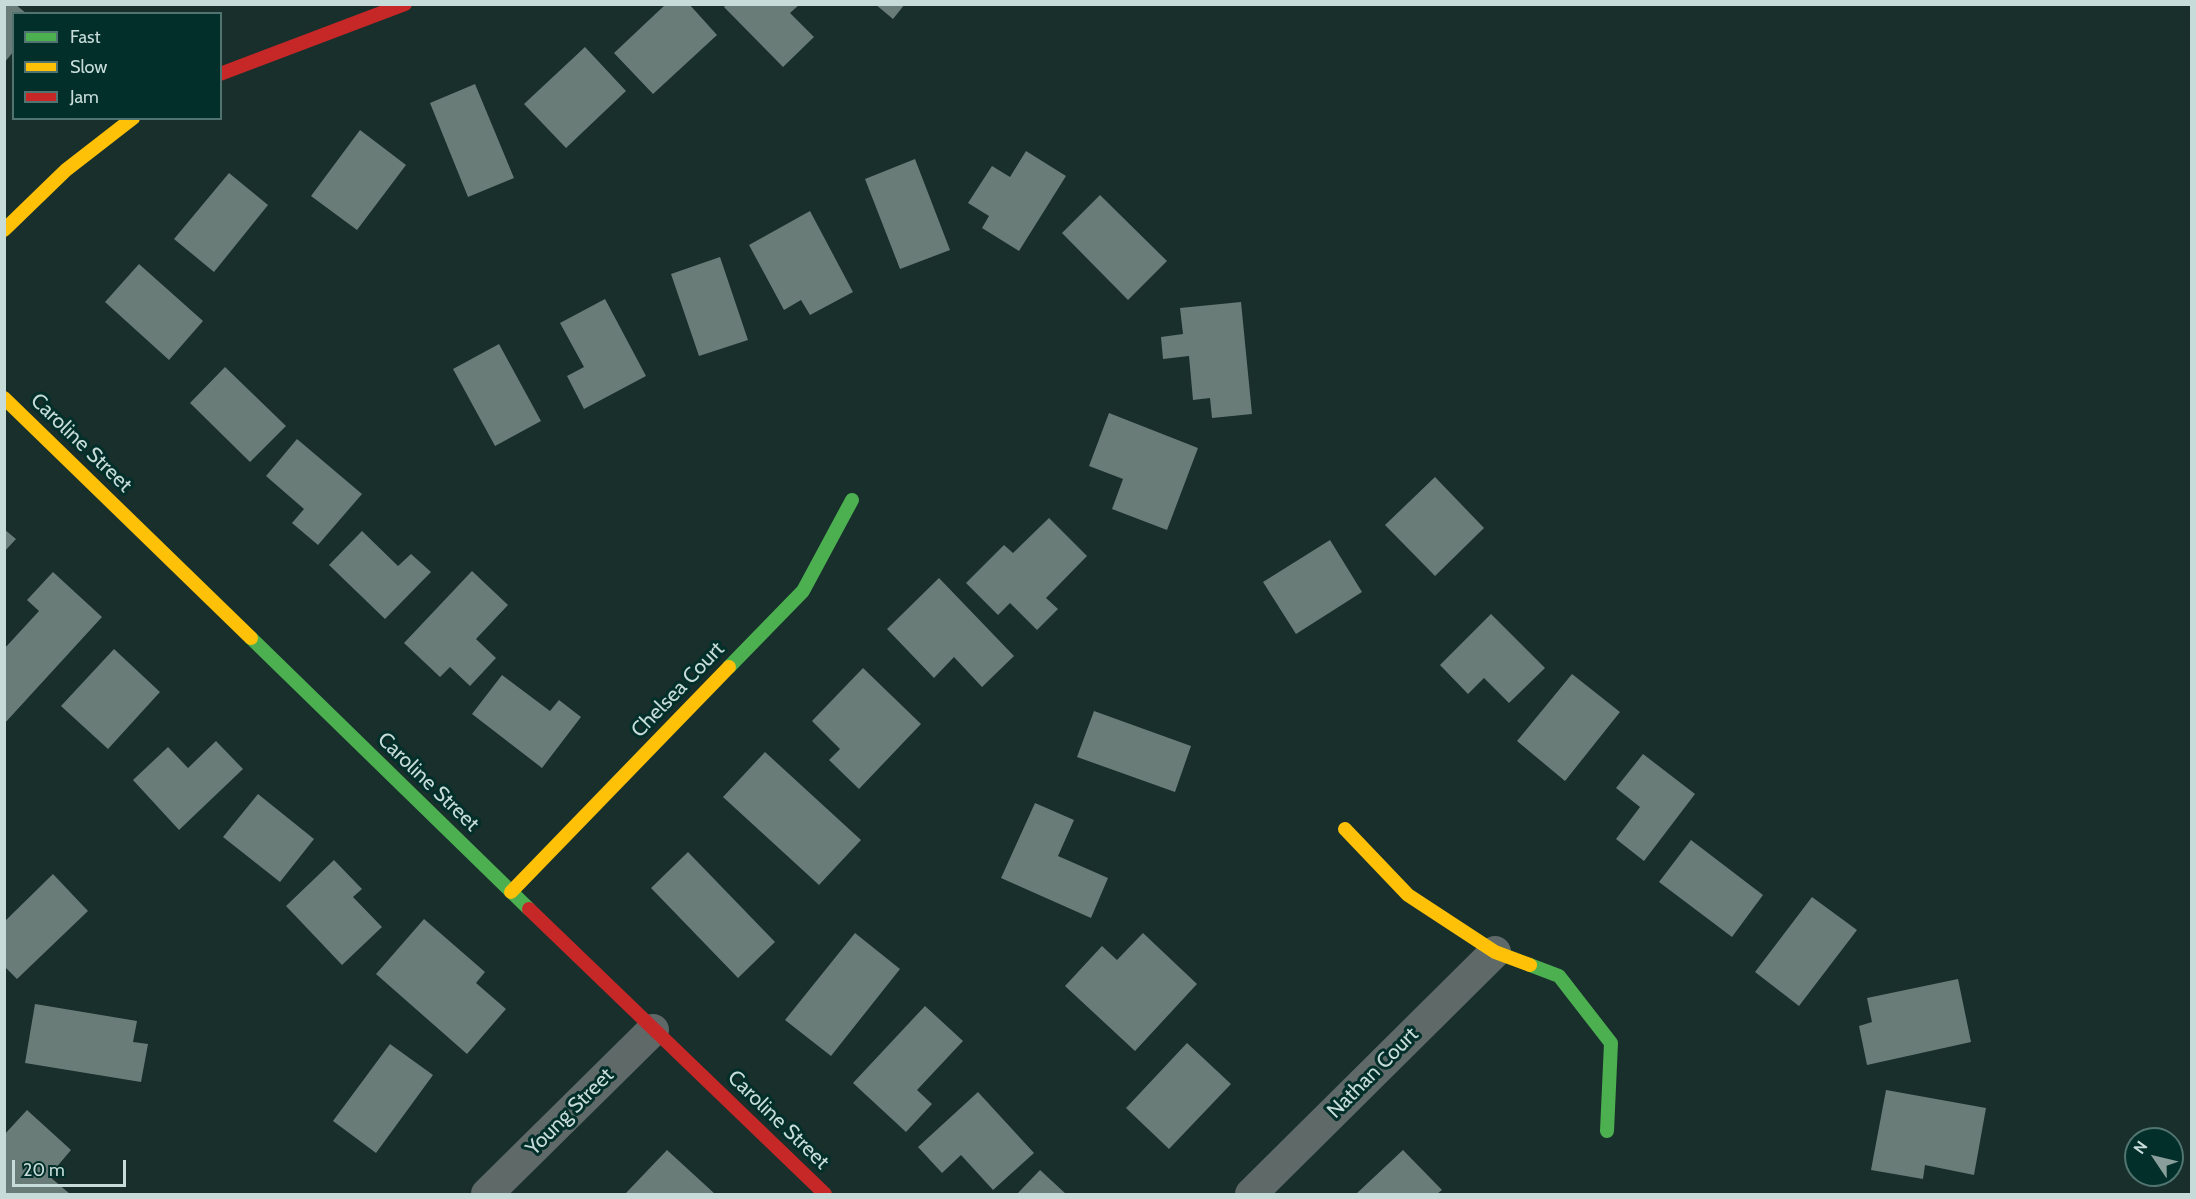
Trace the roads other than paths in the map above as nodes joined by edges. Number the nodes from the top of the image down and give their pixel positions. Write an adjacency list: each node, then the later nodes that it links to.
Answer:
1 (405, 4): 2 (street)
2 (222, 73)
3 (130, 120): 4 (street)
4 (4, 230)
5 (4, 398): 8 (street, Caroline Street)
6 (852, 500): 8 (street, Chelsea Court)
7 (1345, 829): 9 (street)
8 (511, 892): 10 (street, Caroline Street)
9 (1495, 952): 11 (street); 14 (street, Nathan Court)
10 (653, 1030): 12 (street, Young Street); 13 (street, Caroline Street)
11 (1607, 1131)
12 (487, 1194)
13 (825, 1194)
14 (1251, 1194)

